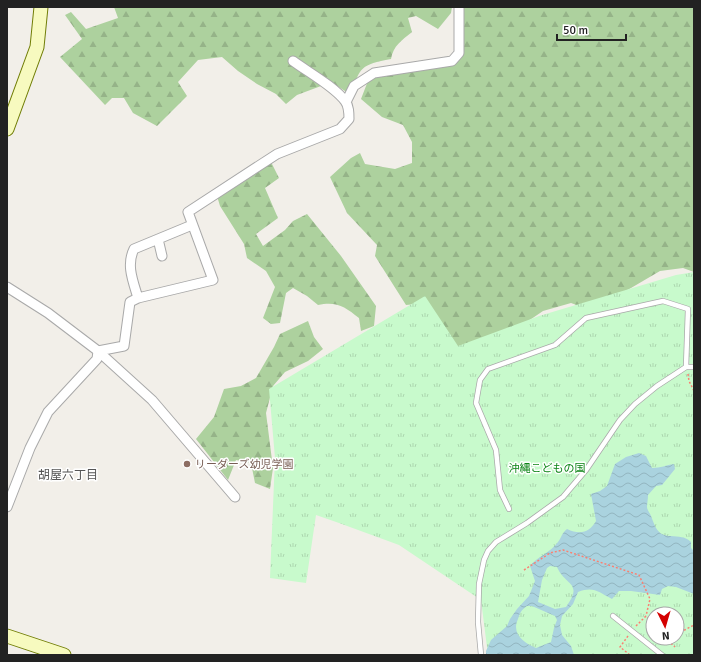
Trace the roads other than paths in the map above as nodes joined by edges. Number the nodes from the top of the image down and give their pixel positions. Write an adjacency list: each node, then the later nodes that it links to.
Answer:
1 (41, 7): 5 (street)
2 (459, 7): 4 (street)
3 (293, 61): 4 (street)
4 (346, 102): 6 (street)
5 (7, 129)
6 (192, 225): 7 (street); 10 (street)
7 (158, 239): 8 (street); 10 (street)
8 (162, 256)
9 (7, 287): 11 (street)
10 (138, 298): 11 (street)
11 (98, 351): 14 (street); 15 (street)
12 (686, 367): 13 (lane); 16 (lane); 20 (lane)
13 (694, 367)
14 (235, 497)
15 (7, 506)
16 (509, 509)
17 (613, 616): 21 (lane)
18 (7, 636): 19 (street)
19 (64, 655)
20 (481, 655)
21 (662, 655)

